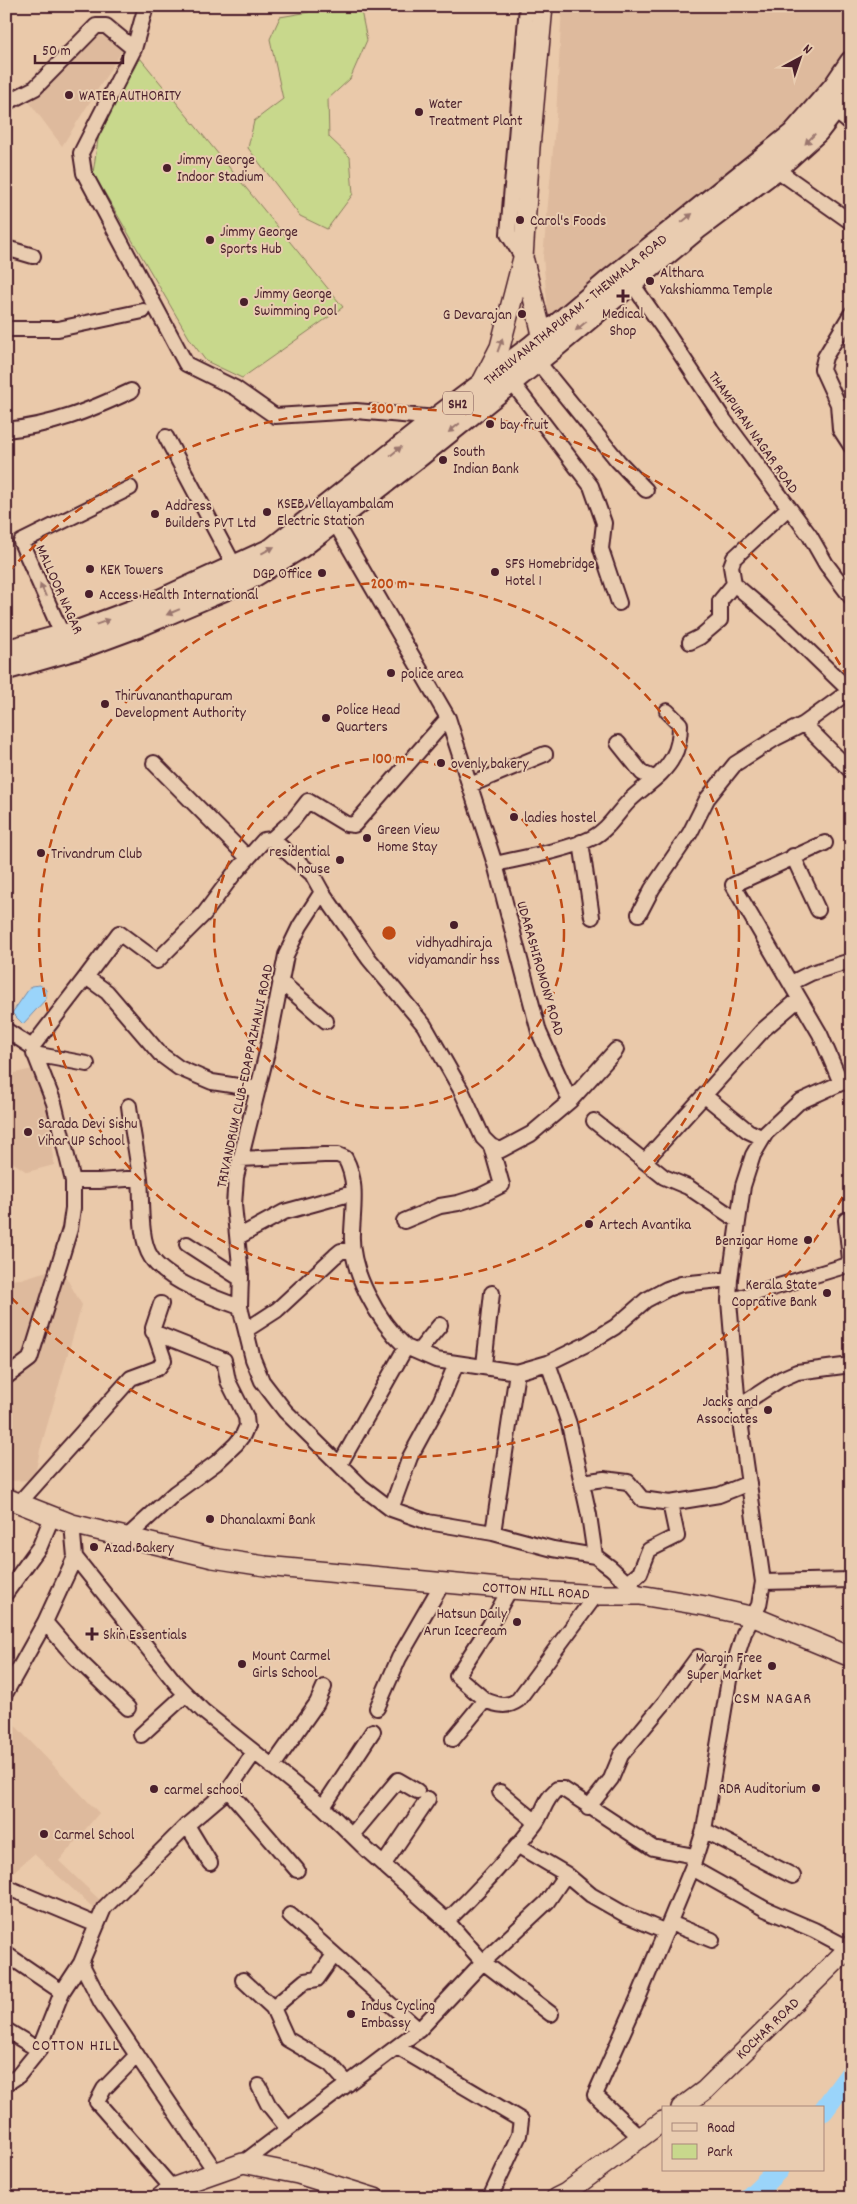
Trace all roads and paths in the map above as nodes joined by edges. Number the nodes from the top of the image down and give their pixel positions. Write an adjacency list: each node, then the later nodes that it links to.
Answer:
1 (146, 6): 4 (street)
2 (527, 6): 14 (street)
3 (542, 6): 14 (main road)
4 (134, 49): 7 (street); 23 (street)
5 (851, 62): 10 (main road)
6 (851, 88): 8 (main road)
7 (6, 103)
8 (834, 110): 9 (street); 10 (main road, one-way to 10)
9 (851, 124)
10 (768, 164): 11 (street); 15 (main road)
11 (851, 222)
12 (6, 248): 13 (street)
13 (33, 256)
14 (523, 258): 19 (main road); 21 (main road, one-way to 14)
15 (627, 277): 19 (main road); 29 (street, THAMPURAN NAGAR ROAD)
16 (143, 311): 18 (street)
17 (851, 314): 26 (street)
18 (6, 329)
19 (544, 350): 20 (main road); 21 (main road, THIRUVANATHAPURAM - THENMALA ROAD / SH2); 28 (street)
20 (512, 381): 30 (main road, one-way to 30); 34 (street)
21 (479, 388): 23 (main road, THIRUVANATHAPURAM - THENMALA ROAD / SH2)
22 (131, 391): 24 (street)
23 (437, 418): 30 (main road, THIRUVANATHAPURAM - THENMALA ROAD / SH2, one-way to 23)
24 (6, 430)
25 (166, 437): 31 (street)
26 (851, 446)
27 (130, 488): 36 (street, MALLOOR NAGAR, one-way to 27)
28 (646, 490)
29 (788, 509): 32 (street); 33 (street, THAMPURAN NAGAR ROAD)
30 (330, 514): 31 (main road); 41 (street, UDARASHIROMONY ROAD)
31 (238, 574): 36 (main road)
32 (734, 584): 35 (street); 39 (street)
33 (851, 597)
34 (620, 603)
35 (690, 642)
36 (66, 643): 37 (main road); 38 (main road)
37 (6, 651)
38 (6, 669)
39 (850, 691): 42 (street)
40 (667, 711): 47 (street)
41 (448, 718): 48 (street, UDARASHIROMONY ROAD); 49 (street)
42 (804, 724): 46 (street); 57 (street)
43 (618, 743): 47 (street)
44 (545, 754): 48 (street)
45 (154, 763): 53 (street)
46 (851, 771)
47 (654, 778): 50 (street)
48 (470, 785): 54 (street, UDARASHIROMONY ROAD)
49 (272, 839): 53 (street); 55 (street)
50 (581, 842): 54 (street); 58 (street)
51 (825, 843): 52 (street)
52 (793, 856): 56 (street); 62 (street)
53 (248, 858): 60 (street)
54 (495, 864): 72 (street, UDARASHIROMONY ROAD)
55 (322, 892): 61 (street, TRIVANDRUM CLUB-EDAPPAZHANJI ROAD); 76 (street)
56 (818, 910)
57 (639, 914)
58 (592, 917)
59 (848, 962): 62 (street)
60 (86, 977): 67 (street); 70 (street)
61 (280, 980): 64 (street); 70 (street, TRIVANDRUM CLUB-EDAPPAZHANJI ROAD)
62 (791, 983): 63 (street)
63 (799, 998): 69 (street); 71 (street)
64 (326, 1021)
65 (6, 1030): 67 (street)
66 (616, 1050): 72 (street)
67 (33, 1051): 68 (street); 80 (street)
68 (87, 1064)
69 (846, 1082): 75 (street)
70 (257, 1090): 77 (street, TRIVANDRUM CLUB-EDAPPAZHANJI ROAD)
71 (705, 1096): 75 (street); 78 (street)
72 (570, 1101): 76 (street)
73 (129, 1106): 79 (street)
74 (594, 1121): 78 (street)
75 (763, 1138): 82 (street)
76 (491, 1146): 84 (street)
77 (240, 1159): 81 (street); 85 (street, TRIVANDRUM CLUB-EDAPPAZHANJI ROAD)
78 (645, 1161): 82 (street)
79 (140, 1178): 80 (street); 93 (street)
80 (72, 1181): 103 (street)
81 (354, 1193): 85 (street); 87 (street)
82 (736, 1220): 88 (street)
83 (846, 1220): 91 (street)
84 (404, 1221)
85 (238, 1236): 89 (street, TRIVANDRUM CLUB-EDAPPAZHANJI ROAD)
86 (188, 1244): 89 (street)
87 (352, 1250): 95 (street); 97 (street)
88 (730, 1278): 91 (street); 98 (street)
89 (241, 1279): 93 (street, TRIVANDRUM CLUB-EDAPPAZHANJI ROAD)
90 (492, 1293): 100 (street)
91 (729, 1302): 104 (street)
92 (161, 1304): 96 (street)
93 (240, 1306): 95 (street, TRIVANDRUM CLUB-EDAPPAZHANJI ROAD)
94 (440, 1324): 97 (street)
95 (246, 1330): 105 (street, TRIVANDRUM CLUB-EDAPPAZHANJI ROAD)
96 (154, 1332): 108 (street); 114 (street)
97 (412, 1350): 99 (street); 105 (street)
98 (548, 1363): 102 (street); 106 (street)
99 (456, 1364): 100 (street); 110 (street)
100 (484, 1365): 102 (street)
101 (851, 1365): 104 (street)
102 (517, 1372): 113 (street)
103 (6, 1377)
104 (738, 1407): 107 (street)
105 (340, 1464): 110 (street, TRIVANDRUM CLUB-EDAPPAZHANJI ROAD)
106 (582, 1482): 109 (street); 115 (street)
107 (749, 1483): 109 (street); 119 (street)
108 (13, 1500): 111 (main road, COTTON HILL ROAD)
109 (670, 1503): 121 (street)
110 (391, 1509): 113 (street, TRIVANDRUM CLUB-EDAPPAZHANJI ROAD)
111 (52, 1517): 112 (main road, COTTON HILL ROAD); 122 (street)
112 (72, 1524): 114 (main road, COTTON HILL ROAD); 116 (street)
113 (493, 1533): 115 (street, TRIVANDRUM CLUB-EDAPPAZHANJI ROAD)
114 (126, 1538): 118 (main road, COTTON HILL ROAD)
115 (595, 1556): 121 (street, TRIVANDRUM CLUB-EDAPPAZHANJI ROAD)
116 (75, 1557): 125 (street); 130 (street)
117 (851, 1580): 119 (street)
118 (443, 1582): 120 (main road, COTTON HILL ROAD); 133 (street)
119 (763, 1582): 124 (street)
120 (510, 1589): 123 (main road, COTTON HILL ROAD); 131 (street)
121 (634, 1589): 123 (main road, COTTON HILL ROAD); 124 (main road, COTTON HILL ROAD)
122 (6, 1593)
123 (596, 1595): 131 (street)
124 (754, 1617): 127 (main road, COTTON HILL ROAD); 145 (street)
125 (45, 1622): 129 (street); 132 (street)
126 (698, 1657): 142 (street)
127 (851, 1657)
128 (324, 1687): 138 (street)
129 (6, 1692)
130 (186, 1694): 135 (street); 137 (street)
131 (485, 1700): 136 (street)
132 (128, 1708)
133 (376, 1708)
134 (373, 1731): 141 (street)
135 (141, 1735)
136 (453, 1740)
137 (254, 1754): 138 (street); 139 (street)
138 (272, 1767): 141 (street)
139 (228, 1790): 144 (street); 151 (street)
140 (500, 1792): 143 (street)
141 (323, 1807): 146 (street)
142 (588, 1808): 143 (street); 148 (street)
143 (536, 1822): 147 (street)
144 (187, 1825): 149 (street); 157 (street)
145 (704, 1830): 148 (street); 153 (street)
146 (352, 1835): 150 (street); 150 (street)
147 (517, 1845): 152 (street); 156 (street)
148 (693, 1862): 158 (street); 160 (street)
149 (210, 1864)
150 (384, 1864): 156 (street)
151 (297, 1870)
152 (566, 1874): 158 (street); 163 (street)
153 (793, 1876)
154 (6, 1887): 157 (street)
155 (290, 1915): 162 (street)
156 (447, 1921): 163 (street)
157 (97, 1925): 164 (street)
158 (668, 1928): 159 (street); 180 (street)
159 (712, 1940)
160 (850, 1947): 177 (main road, KOCHAR ROAD)
161 (6, 1954): 166 (street)
162 (334, 1955): 167 (street); 170 (street)
163 (483, 1962): 168 (street); 170 (street)
164 (81, 1963): 166 (street); 173 (street)
165 (243, 1980): 167 (street)
166 (62, 1992): 172 (street)
167 (273, 2008): 175 (street)
168 (551, 2014)
169 (6, 2030): 172 (street)
170 (420, 2030): 171 (street)
171 (397, 2047): 175 (street); 186 (street)
172 (39, 2050): 174 (street)
173 (137, 2055): 182 (street); 183 (street)
174 (6, 2084)
175 (348, 2084): 179 (street)
176 (259, 2086): 179 (street)
177 (684, 2106)
178 (662, 2122): 180 (main road)
179 (288, 2129): 181 (street)
180 (641, 2138): 187 (main road)
181 (243, 2163): 182 (main road); 184 (main road)
182 (215, 2171): 183 (main road)
183 (166, 2193)
184 (349, 2195): 185 (main road)
185 (375, 2198)
186 (490, 2198)
187 (556, 2198)

